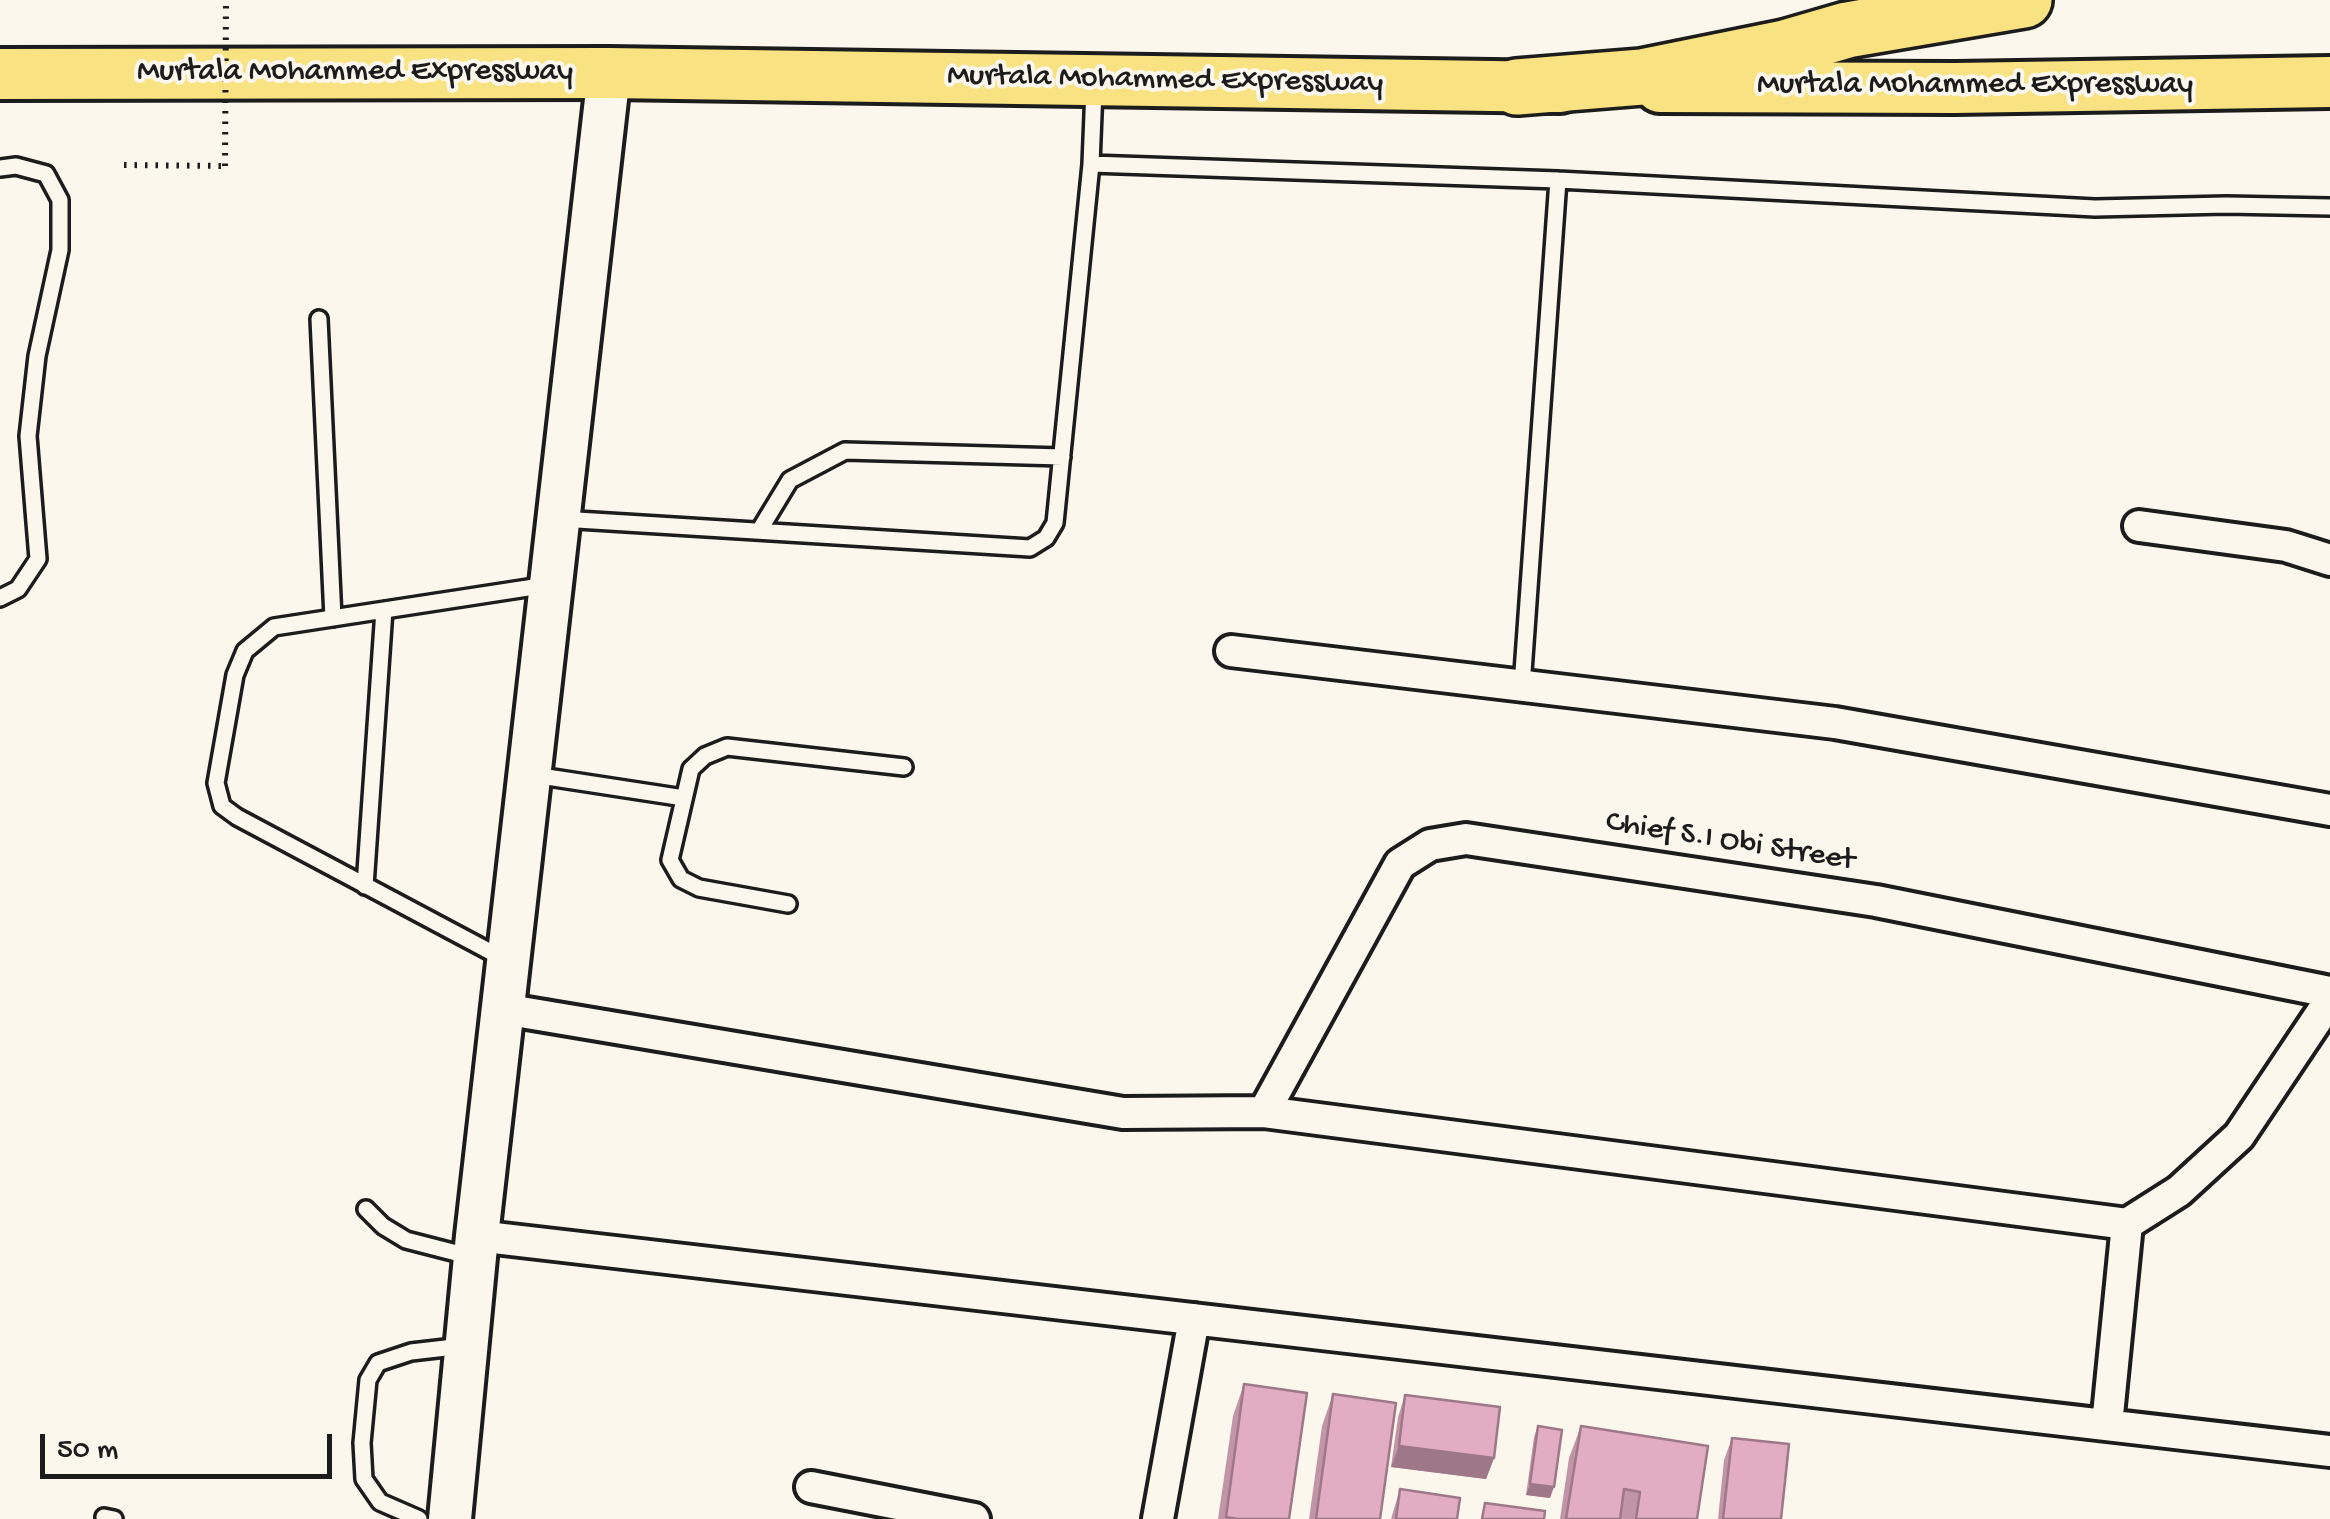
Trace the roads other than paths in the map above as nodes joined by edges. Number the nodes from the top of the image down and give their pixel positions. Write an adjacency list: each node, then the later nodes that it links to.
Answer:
1 (2024, 0): 6 (highway)
2 (609, 73): 3 (highway, Murtala Mohammed Expressway); 4 (highway, Murtala Mohammed Expressway); 13 (main road)
3 (3, 74)
4 (1094, 80): 6 (highway, Murtala Mohammed Expressway); 7 (lane)
5 (2330, 82): 6 (highway, Murtala Mohammed Expressway)
6 (1517, 87)
7 (1091, 164): 9 (lane); 12 (lane)
8 (0, 168): 18 (lane)
9 (1558, 180): 10 (lane); 22 (lane)
10 (2330, 207)
11 (319, 320): 20 (lane)
12 (1062, 457): 15 (lane); 15 (lane)
13 (559, 518): 15 (lane); 17 (main road)
14 (2139, 526): 16 (street)
15 (760, 531)
16 (2330, 560)
17 (551, 584): 19 (lane); 24 (main road)
18 (0, 598)
19 (384, 610): 20 (lane); 27 (lane)
20 (332, 618): 27 (lane)
21 (1232, 652): 22 (street)
22 (1522, 686): 26 (street)
23 (904, 767): 25 (lane)
24 (530, 775): 25 (lane); 29 (main road)
25 (684, 798): 28 (lane)
26 (2330, 810)
27 (366, 886): 29 (lane)
28 (788, 904)
29 (509, 962): 32 (main road)
30 (2330, 992): 33 (street, Chief S.I Obi Street)
31 (2330, 1000): 35 (street)
32 (504, 1008): 33 (street); 36 (main road)
33 (1264, 1112): 35 (street)
34 (366, 1209): 36 (lane)
35 (2127, 1224): 39 (street)
36 (476, 1247): 37 (street); 38 (main road)
37 (1194, 1319): 39 (street); 45 (street)
38 (467, 1346): 42 (lane); 43 (main road)
39 (2107, 1425): 40 (street)
40 (2330, 1450)
41 (811, 1487): 44 (street)
42 (419, 1519)
43 (450, 1519)
44 (974, 1519)
45 (1158, 1519)

